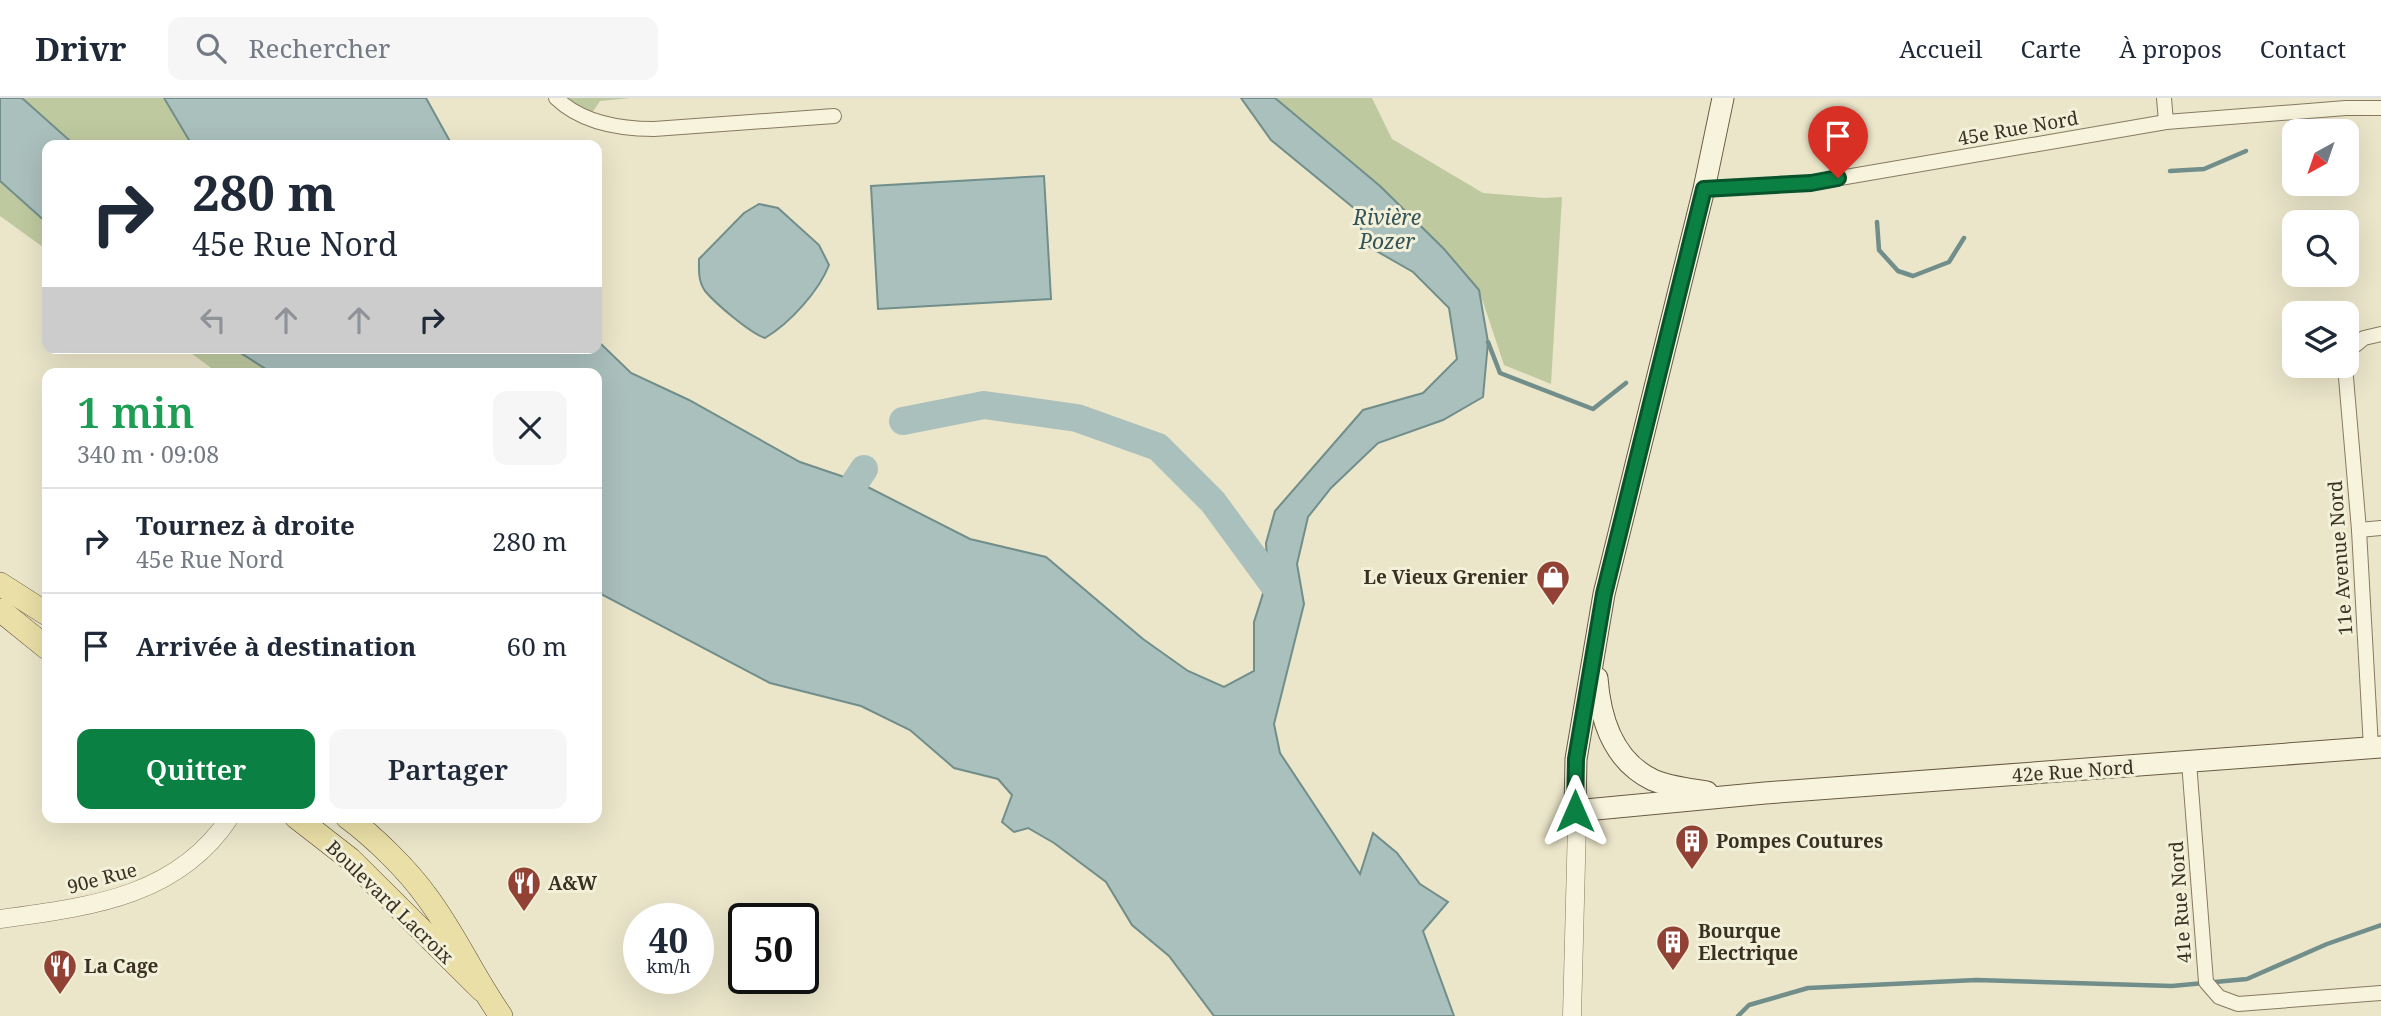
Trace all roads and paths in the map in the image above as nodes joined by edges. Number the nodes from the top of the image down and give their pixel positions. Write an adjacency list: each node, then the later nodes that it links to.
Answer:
1 (555, 98): 5 (street)
2 (1723, 98): 7 (main road)
3 (2164, 98): 6 (street)
4 (2381, 108): 6 (street, 45e Rue Nord)
5 (834, 116)
6 (2166, 122): 7 (street, 45e Rue Nord)
7 (1704, 189): 17 (main road)
8 (2381, 334): 9 (street)
9 (2359, 342)
10 (2347, 378): 12 (street, 11e Avenue Nord)
11 (2381, 528): 12 (street)
12 (2359, 530): 18 (street, 11e Avenue Nord)
13 (0, 584): 15 (main road)
14 (0, 610): 16 (main road)
15 (42, 611)
16 (42, 644)
17 (1595, 645): 20 (main road, 42e Rue Nord); 21 (main road)
18 (2376, 748): 19 (main road, 42e Rue Nord)
19 (2189, 762): 20 (main road, 42e Rue Nord); 27 (street, 41e Rue Nord)
20 (1765, 793): 21 (main road, 42e Rue Nord)
21 (1576, 818): 29 (street)
22 (226, 823): 25 (street, 90e Rue)
23 (304, 823): 26 (main road, Boulevard Lacroix)
24 (355, 823): 26 (main road, Boulevard Lacroix)
25 (0, 919)
26 (482, 990): 28 (main road, Boulevard Lacroix)
27 (2381, 993)
28 (501, 1016)
29 (1572, 1016)

